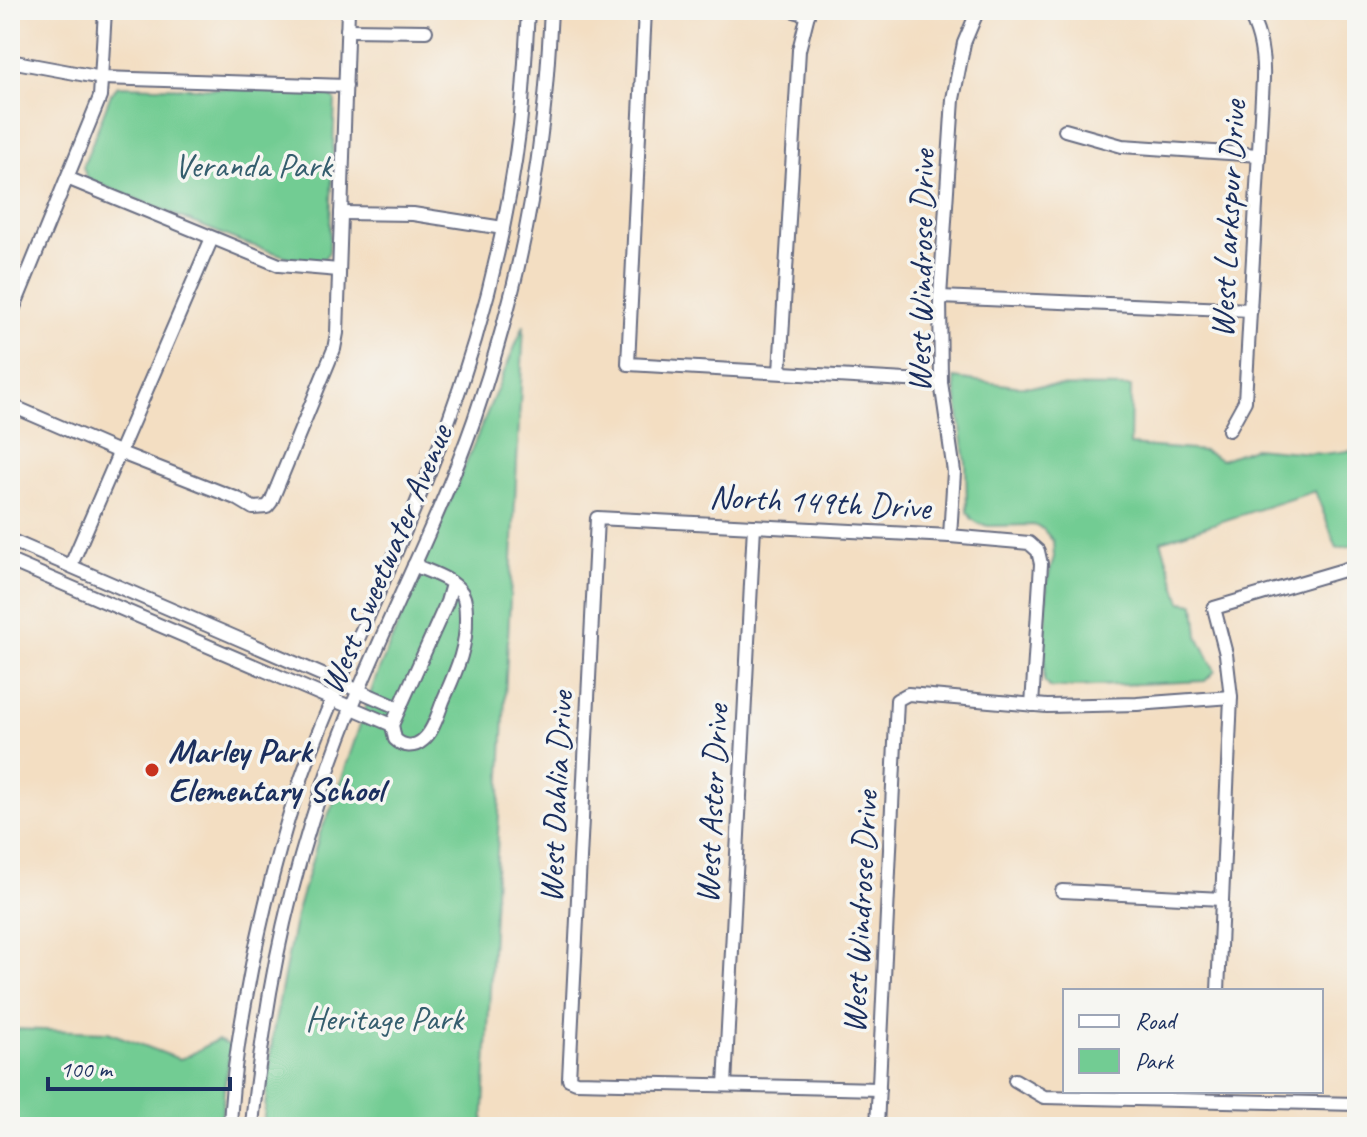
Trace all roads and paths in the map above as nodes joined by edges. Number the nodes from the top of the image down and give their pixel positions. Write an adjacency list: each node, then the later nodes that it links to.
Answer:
1 (105, 10): 13 (street)
2 (348, 10): 10 (street)
3 (528, 10): 19 (street, West Sweetwater Avenue)
4 (551, 10): 36 (street, West Sweetwater Avenue)
5 (645, 10): 25 (street)
6 (791, 10): 9 (street)
7 (978, 10): 22 (street, West Windrose Drive)
8 (1247, 10): 16 (street, West Larkspur Drive)
9 (808, 12): 25 (street)
10 (347, 30): 11 (street); 14 (street)
11 (426, 31)
12 (10, 61): 13 (street)
13 (102, 78): 14 (street); 17 (street)
14 (346, 86): 18 (street)
15 (1065, 130): 16 (street)
16 (1259, 155): 23 (street, West Larkspur Drive)
17 (67, 178): 20 (street); 24 (street)
18 (341, 213): 19 (street); 21 (street)
19 (503, 228): 39 (street, West Sweetwater Avenue)
20 (212, 238): 21 (street); 29 (street)
21 (339, 270): 29 (street)
22 (940, 297): 23 (street); 26 (street, West Windrose Drive)
23 (1251, 310): 28 (street, West Larkspur Drive)
24 (10, 317)
25 (780, 372): 26 (street)
26 (941, 382): 32 (street, West Windrose Drive)
27 (10, 405): 29 (street)
28 (1229, 430)
29 (121, 453): 35 (street)
30 (597, 518): 31 (street, North 149th Drive); 51 (street, West Dahlia Drive)
31 (754, 526): 32 (street, North 149th Drive); 51 (street, West Aster Drive)
32 (950, 536): 43 (street, North 149th Drive)
33 (10, 540): 35 (street)
34 (10, 561): 42 (street)
35 (71, 565): 39 (street)
36 (414, 565): 38 (street); 40 (street, West Sweetwater Avenue)
37 (1357, 566): 41 (street)
38 (452, 584): 45 (street); 46 (street)
39 (340, 682): 40 (street); 42 (street, West Sweetwater Avenue)
40 (359, 690): 44 (street, West Sweetwater Avenue); 45 (street)
41 (1231, 697): 43 (street); 48 (street)
42 (332, 699): 44 (street); 55 (street, West Sweetwater Avenue)
43 (1032, 705): 52 (street, West Windrose Drive)
44 (351, 708): 46 (street); 56 (street, West Sweetwater Avenue)
45 (399, 708): 46 (street)
46 (392, 725)
47 (1062, 891): 48 (street)
48 (1222, 899): 49 (street)
49 (1218, 989)
50 (1015, 1080): 53 (street)
51 (725, 1085): 52 (street)
52 (879, 1089): 57 (street, West Windrose Drive)
53 (1213, 1096): 54 (street)
54 (1357, 1104)
55 (230, 1127)
56 (252, 1127)
57 (877, 1127)

